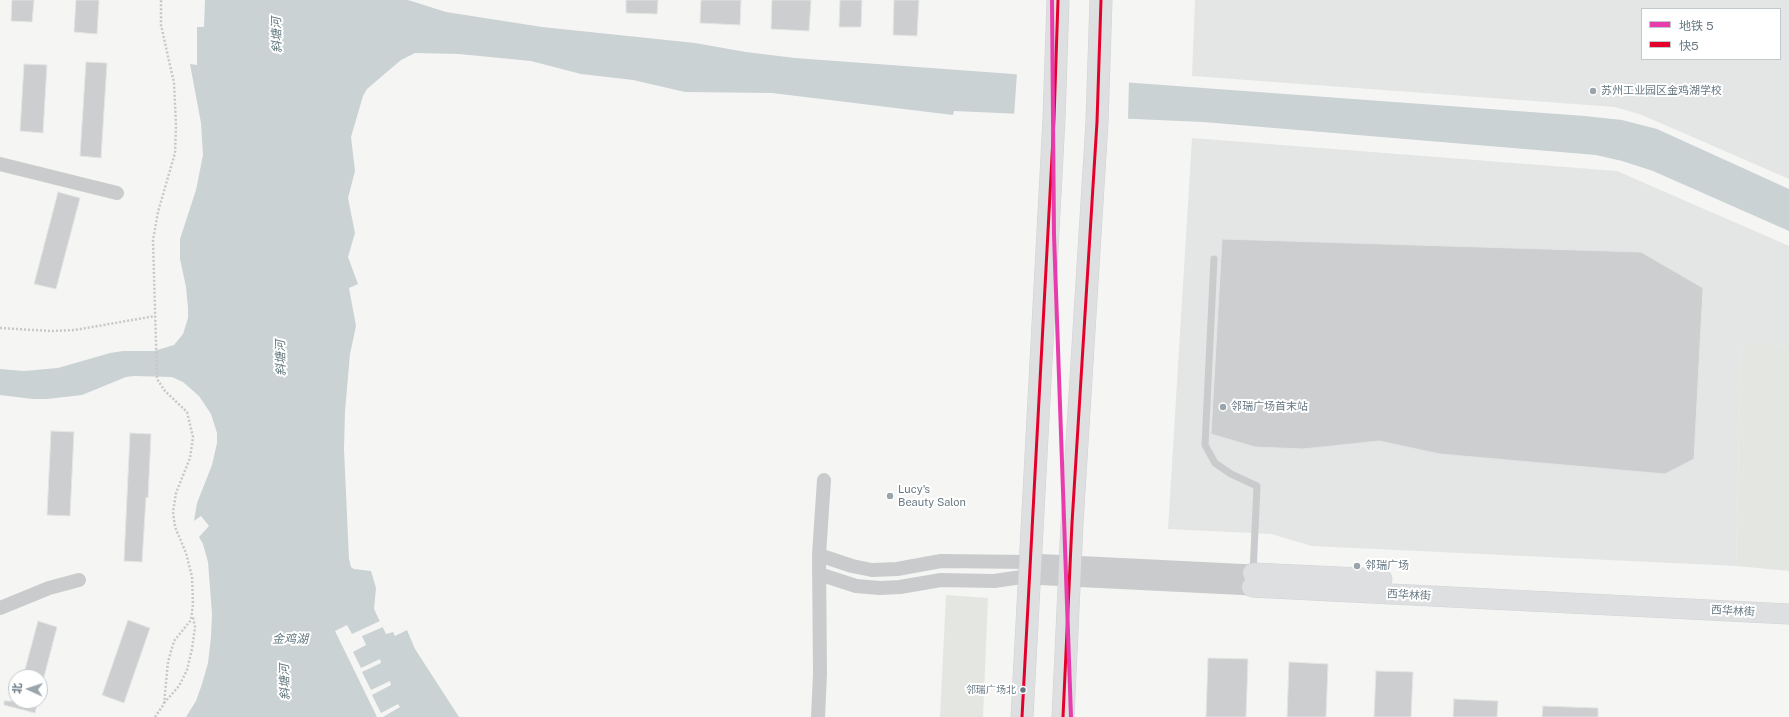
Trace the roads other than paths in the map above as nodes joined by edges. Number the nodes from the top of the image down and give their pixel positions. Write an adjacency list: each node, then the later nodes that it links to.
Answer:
1 (1058, 0): 8 (main road)
2 (1101, 0): 9 (main road)
3 (0, 164): 4 (street)
4 (117, 192)
5 (1214, 259): 12 (lane)
6 (824, 480): 7 (street)
7 (819, 555): 8 (street); 10 (street)
8 (1030, 569): 9 (street, 西华林街); 10 (street); 17 (main road)
9 (1070, 570): 12 (street, 西华林街); 18 (main road)
10 (819, 574): 16 (street)
11 (79, 580): 14 (street)
12 (1253, 580): 13 (main road, 西华林街); 15 (main road, 西华林街)
13 (1789, 600)
14 (0, 608)
15 (1789, 614)
16 (818, 717)
17 (1022, 717)
18 (1063, 717)

